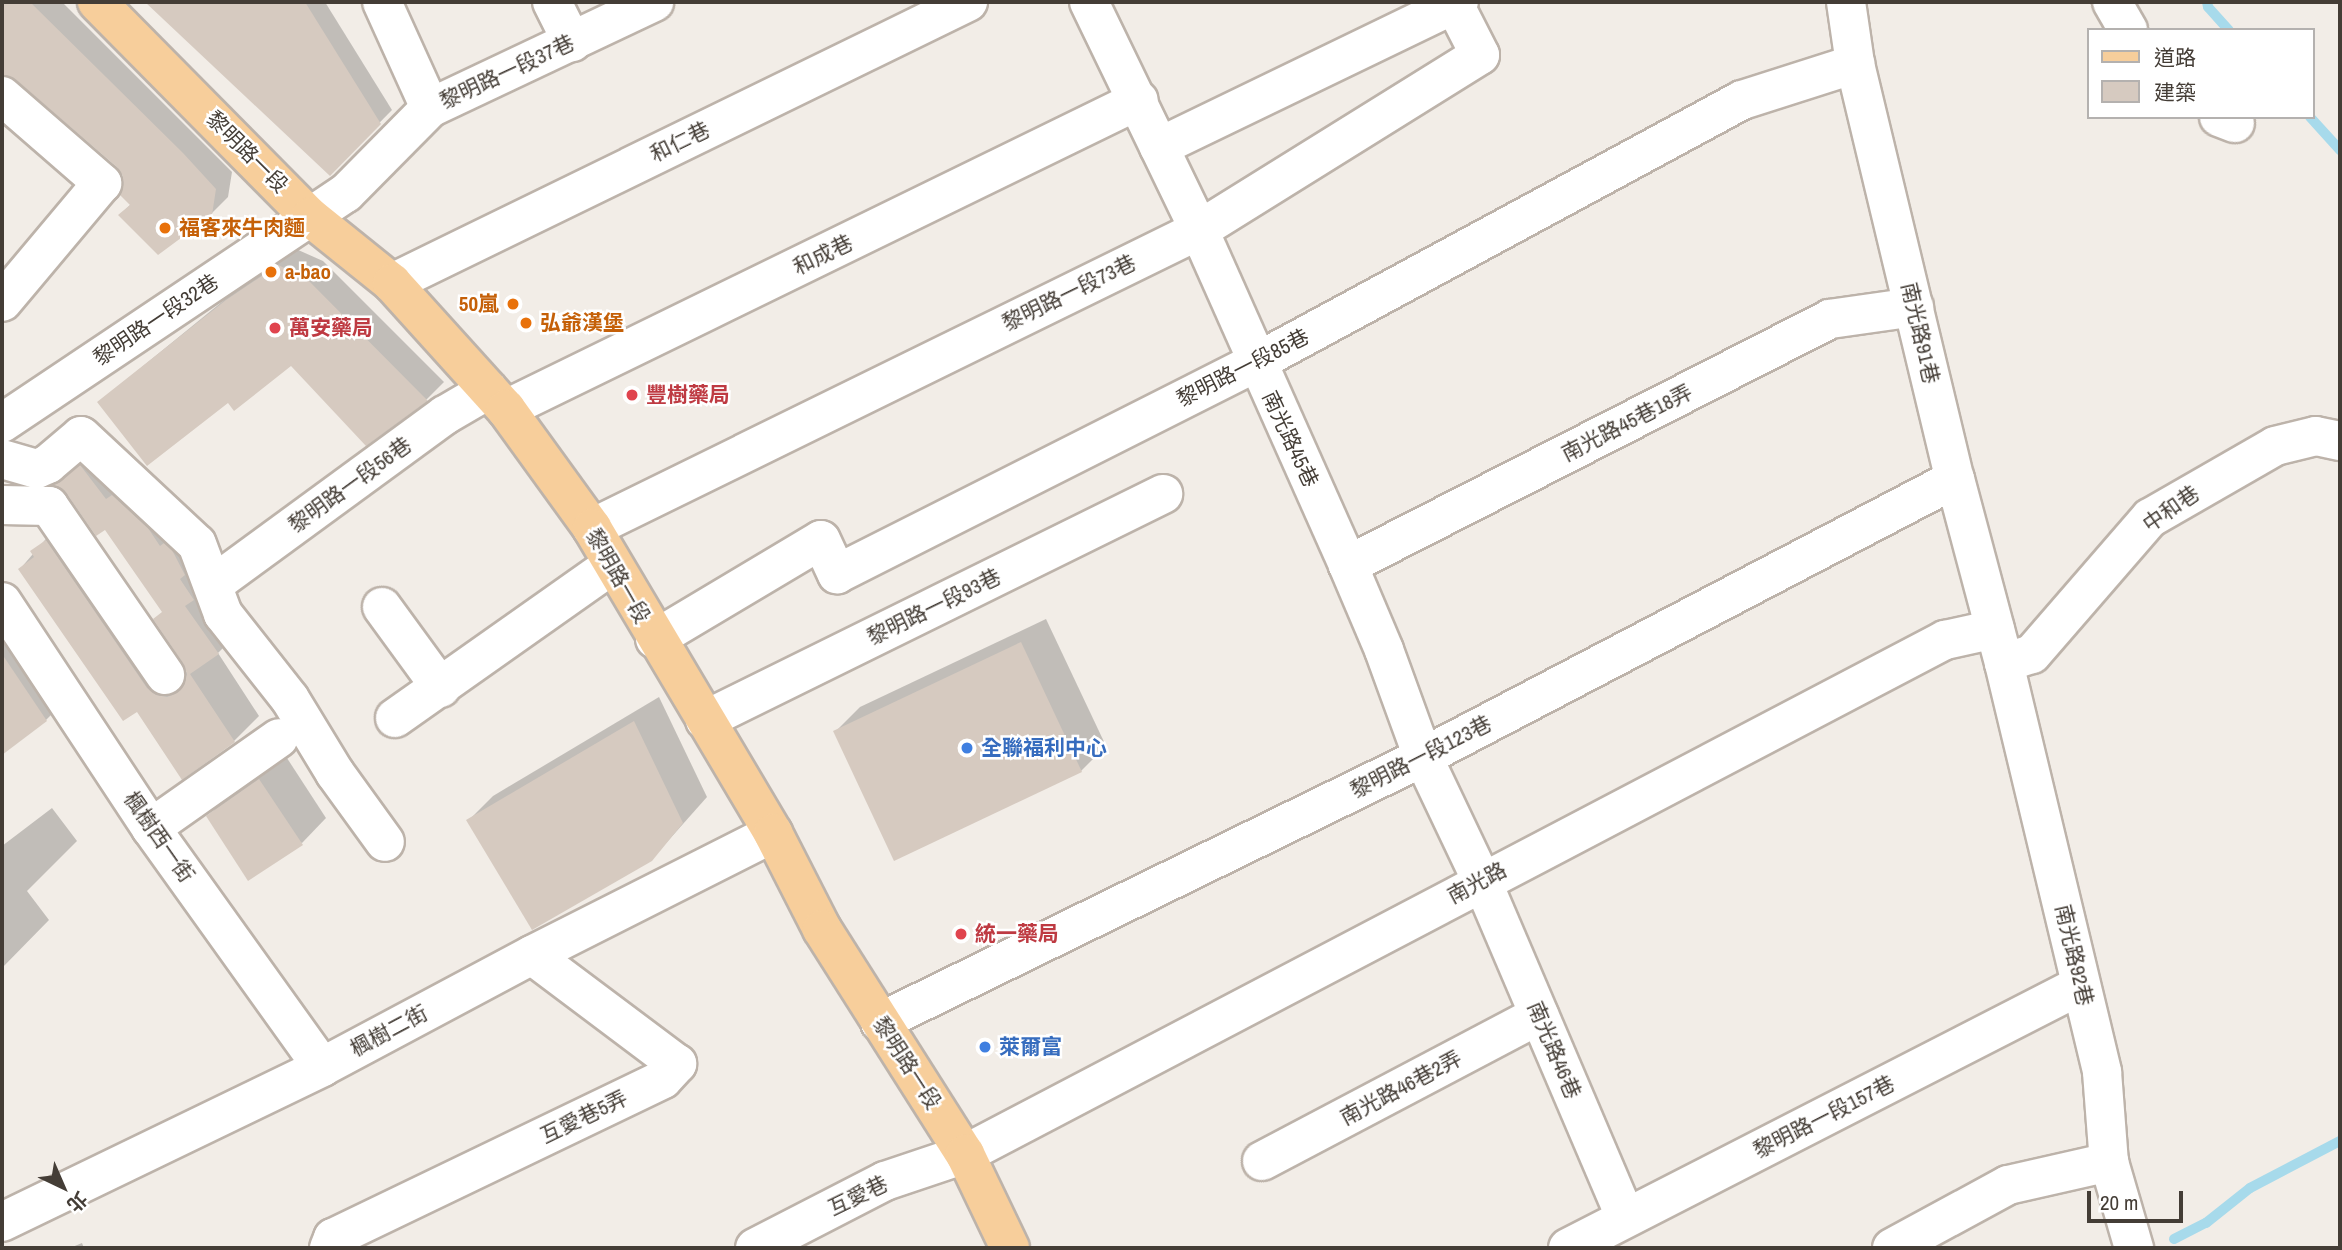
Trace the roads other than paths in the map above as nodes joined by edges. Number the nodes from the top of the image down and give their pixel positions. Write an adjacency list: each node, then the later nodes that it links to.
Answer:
1 (97, 2): 17 (main road, 黎明路一段)
2 (382, 2): 15 (street)
3 (552, 2): 11 (street)
4 (654, 2): 11 (street, 黎明路一段37巷)
5 (968, 2): 19 (street, 和仁巷)
6 (1089, 2): 14 (street, 南光路45巷)
7 (1846, 2): 12 (street, 南光路91巷)
8 (2112, 2): 10 (street)
9 (1456, 3): 16 (street, 黎明路一段73巷); 18 (street, 黎明路一段73巷)
10 (2127, 28)
11 (572, 42): 15 (street, 黎明路一段37巷)
12 (1855, 64): 21 (street, 南光路91巷); 22 (street, 黎明路一段85巷)
13 (2, 96): 20 (street)
14 (1139, 100): 16 (street, 南光路45巷); 23 (street, 和成巷)
15 (430, 108): 17 (street, 黎明路一段37巷)
16 (1159, 147): 18 (street, 南光路45巷)
17 (310, 217): 19 (main road, 黎明路一段); 24 (street, 黎明路一段32巷)
18 (1199, 230): 22 (street, 南光路45巷); 30 (street, 黎明路一段73巷)
19 (392, 283): 23 (main road, 黎明路一段)
20 (2, 302)
21 (1914, 307): 27 (street, 南光路91巷); 32 (street, 南光路45巷18弄)
22 (1255, 363): 32 (street, 南光路45巷); 36 (street, 黎明路一段85巷)
23 (497, 399): 30 (main road, 黎明路一段); 33 (street, 黎明路一段56巷)
24 (2, 423)
25 (2340, 441): 37 (street, 中和巷)
26 (2, 459): 33 (street)
27 (1955, 479): 37 (street, 南光路91巷); 43 (street, 黎明路一段123巷)
28 (1163, 494): 41 (street, 黎明路一段93巷)
29 (2, 505): 38 (street)
30 (592, 528): 31 (main road, 黎明路一段)
31 (612, 565): 36 (main road, 黎明路一段); 39 (street)
32 (1348, 565): 43 (street, 南光路45巷)
33 (214, 584): 46 (street)
34 (2, 602): 44 (street, 楓樹西一街)
35 (382, 607): 39 (street)
36 (655, 639): 41 (main road, 黎明路一段)
37 (2000, 646): 47 (street, 南光路); 49 (street, 南光路92巷)
38 (164, 675)
39 (441, 688): 40 (street)
40 (395, 718)
41 (705, 720): 45 (main road, 黎明路一段)
42 (279, 738): 44 (street)
43 (1423, 757): 47 (street, 南光路45巷); 51 (street, 黎明路一段123巷)
44 (151, 828): 52 (street, 楓樹西一街)
45 (772, 833): 48 (street, 楓樹二街); 51 (main road, 黎明路一段)
46 (385, 842)
47 (1482, 881): 50 (street, 南光路46巷); 53 (street, 南光路)
48 (532, 955): 52 (street, 楓樹二街); 58 (street, 互愛巷5弄)
49 (2081, 985): 55 (street, 南光路92巷); 56 (street, 黎明路一段157巷)
50 (1539, 1015): 54 (street, 南光路46巷2弄); 56 (street, 南光路46巷)
51 (880, 1022): 53 (main road, 黎明路一段)
52 (322, 1067): 57 (street, 楓樹二街)
53 (965, 1154): 59 (street, 互愛巷); 60 (main road, 黎明路一段)
54 (1262, 1161)
55 (2109, 1162): 62 (street); 63 (street, 南光路92巷)
56 (1626, 1218): 61 (street, 黎明路一段157巷)
57 (2, 1222)
58 (329, 1248)
59 (755, 1248)
60 (1010, 1248)
61 (1568, 1248)
62 (1892, 1248)
63 (2134, 1248)

